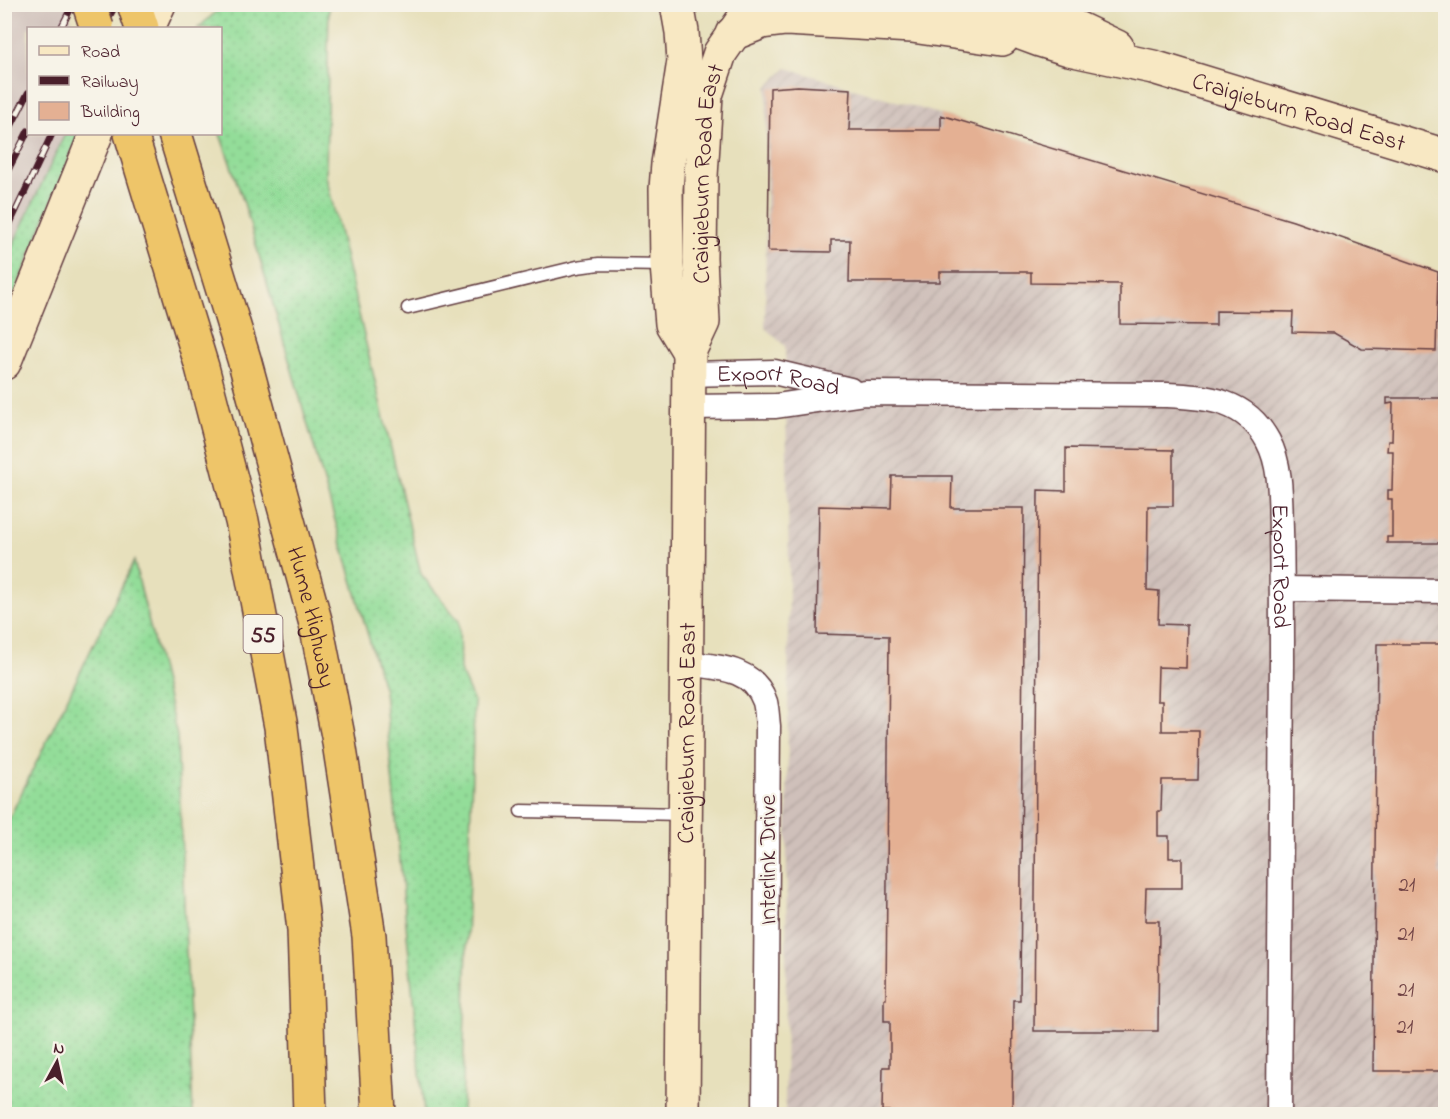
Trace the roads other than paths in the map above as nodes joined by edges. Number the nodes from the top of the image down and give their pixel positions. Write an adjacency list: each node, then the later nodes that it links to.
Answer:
1 (89, 4): 8 (highway, bridge)
2 (135, 4): 9 (highway)
3 (159, 4): 10 (main road)
4 (677, 4): 18 (main road, Craigieburn Road East)
5 (754, 4): 11 (main road, Craigieburn Road East)
6 (952, 4): 12 (main road, Craigieburn Road East)
7 (1026, 4): 13 (main road, Craigieburn Road East)
8 (97, 27)
9 (142, 27)
10 (148, 27)
11 (732, 34): 12 (main road); 21 (main road, Craigieburn Road East)
12 (1070, 49): 13 (main road, Craigieburn Road East)
13 (1153, 67): 17 (main road, Craigieburn Road East)
14 (96, 135): 20 (main road)
15 (130, 135): 29 (highway, Hume Highway / 55)
16 (175, 135): 30 (highway, Hume Highway / 55)
17 (1446, 156)
18 (667, 265): 19 (lane); 21 (main road, Craigieburn Road East)
19 (408, 308)
20 (4, 363)
21 (689, 363): 22 (street, Export Road); 23 (main road, Craigieburn Road East)
22 (865, 393): 23 (street, Export Road); 24 (street, Export Road)
23 (688, 407): 26 (main road, Craigieburn Road East)
24 (1283, 589): 25 (street); 33 (street, Export Road)
25 (1446, 591)
26 (685, 663): 28 (main road, Craigieburn Road East); 32 (street, Interlink Drive)
27 (521, 811): 28 (lane)
28 (685, 813): 31 (main road, Craigieburn Road East)
29 (310, 1114)
30 (379, 1114)
31 (683, 1114)
32 (765, 1114)
33 (1279, 1114)

